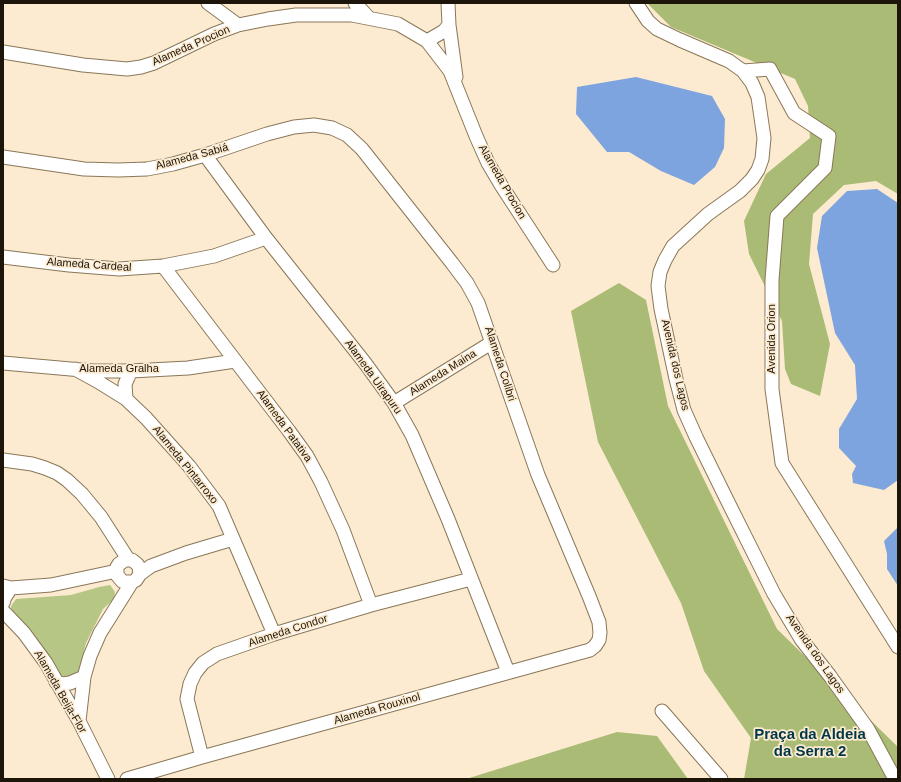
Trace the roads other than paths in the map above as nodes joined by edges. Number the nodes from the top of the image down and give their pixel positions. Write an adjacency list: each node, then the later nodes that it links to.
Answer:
1 (355, 3): 5 (street)
2 (448, 3): 7 (street)
3 (636, 3): 11 (street, Avenida dos Lagos)
4 (210, 4): 6 (street); 8 (street)
5 (368, 17): 6 (street, Alameda Procion); 9 (street, Alameda Procion)
6 (238, 25): 8 (street, Alameda Procion)
7 (449, 25): 9 (street); 12 (street)
8 (214, 34): 10 (street, Alameda Procion)
9 (427, 41): 12 (street, Alameda Procion)
10 (3, 52)
11 (743, 71): 39 (street, Avenida Orion); 50 (street, Avenida dos Lagos)
12 (458, 89): 18 (street, Alameda Procion)
13 (332, 128): 14 (street, Alameda Sabiá); 20 (street, Alameda Colibri)
14 (205, 155): 15 (street, Alameda Sabiá); 16 (street, Alameda Uirapuru)
15 (3, 157)
16 (266, 238): 19 (street, Alameda Cardeal); 26 (street, Alameda Uirapuru)
17 (3, 257): 19 (street, Alameda Cardeal)
18 (553, 265)
19 (164, 266): 21 (street, Alameda Patativa)
20 (492, 343): 26 (street, Alameda Maina); 38 (street, Alameda Colibri)
21 (235, 361): 24 (street, Alameda Gralha); 35 (street, Alameda Patativa)
22 (3, 363): 23 (street, Alameda Gralha)
23 (75, 369): 24 (street, Alameda Gralha); 25 (street, Alameda Pintarroxo)
24 (131, 371): 25 (street)
25 (126, 399): 28 (street, Alameda Pintarroxo)
26 (394, 403): 32 (street, Alameda Uirapuru)
27 (3, 460): 29 (street)
28 (233, 539): 31 (street); 37 (street, Alameda Pintarroxo)
29 (128, 559): 30 (street); 31 (street)
30 (116, 571): 31 (street); 33 (street)
31 (136, 578): 41 (street)
32 (471, 579): 35 (street, Alameda Condor); 40 (street, Alameda Uirapuru)
33 (7, 587): 34 (street)
34 (3, 602)
35 (371, 605): 37 (street, Alameda Condor)
36 (3, 611): 42 (street, Alameda Beija-Flor)
37 (274, 634): 45 (street, Alameda Condor)
38 (599, 640): 40 (street, Alameda Rouxinol)
39 (898, 647)
40 (508, 672): 45 (street, Alameda Rouxinol)
41 (84, 678): 42 (street); 44 (street)
42 (56, 682): 44 (street, Alameda Beija-Flor)
43 (662, 711): 49 (street)
44 (79, 722): 47 (street, Alameda Beija-Flor)
45 (202, 757): 46 (street, Alameda Rouxinol)
46 (148, 776): 48 (street, Alameda Rouxinol)
47 (108, 779)
48 (127, 779)
49 (721, 779)
50 (895, 779)

